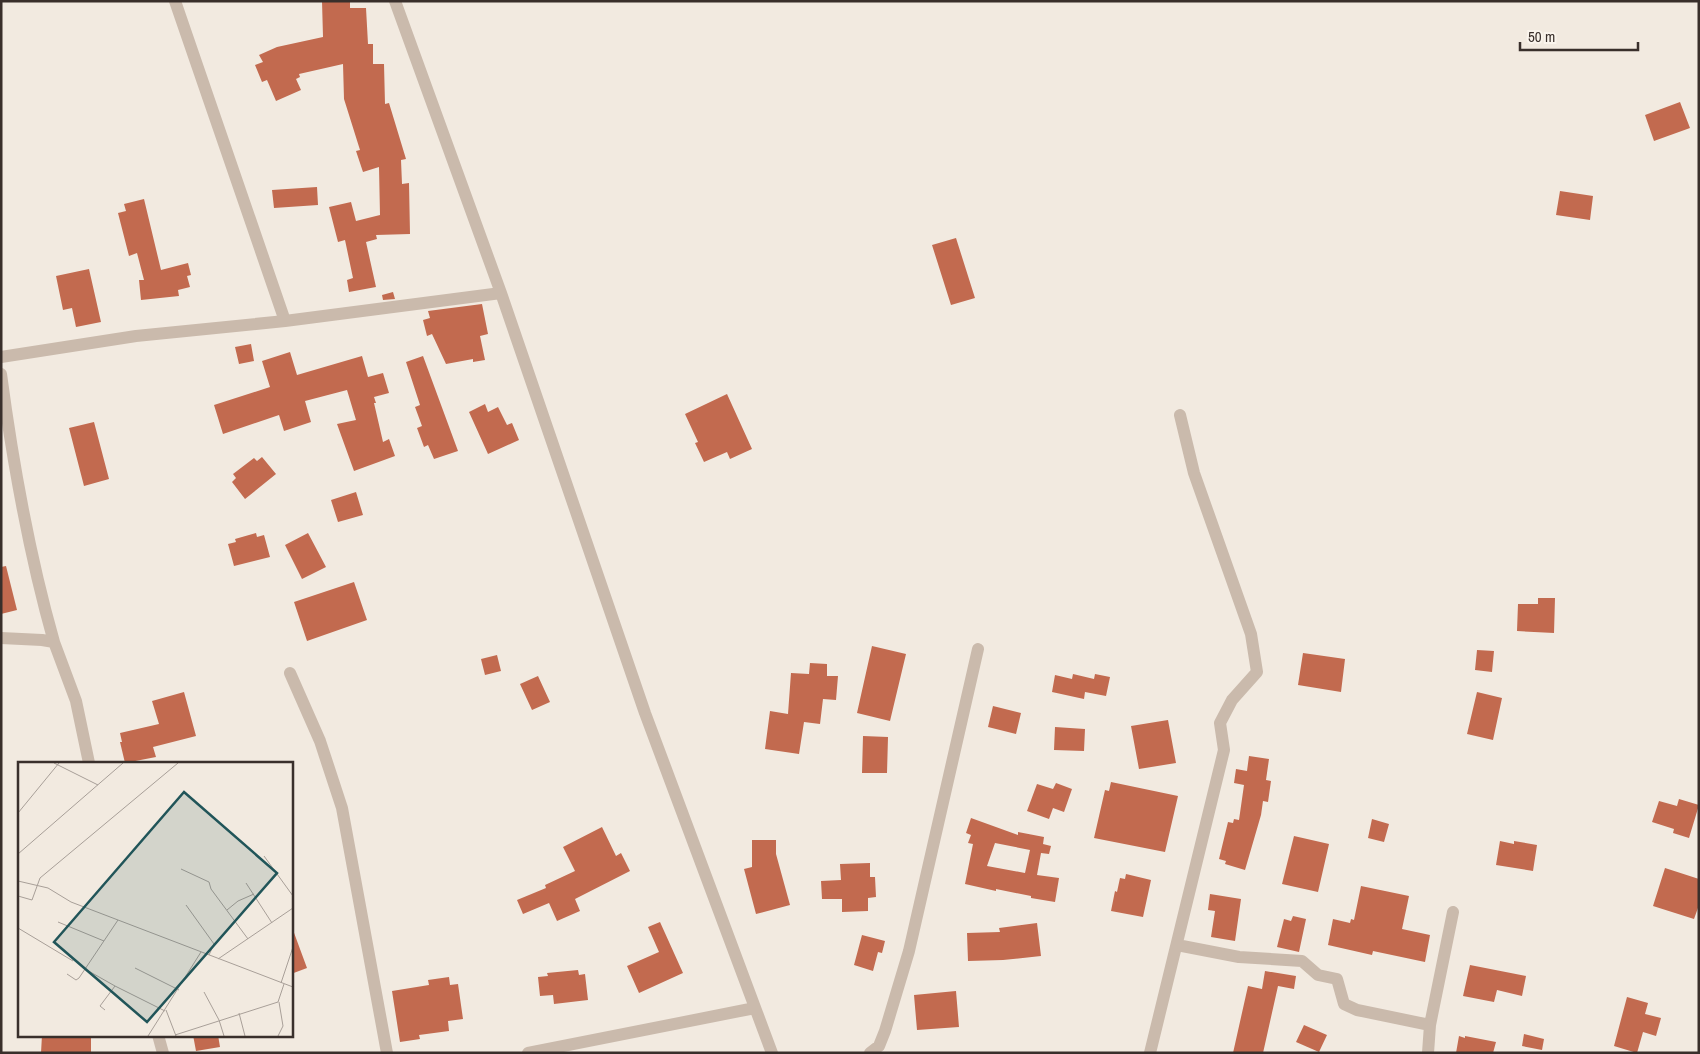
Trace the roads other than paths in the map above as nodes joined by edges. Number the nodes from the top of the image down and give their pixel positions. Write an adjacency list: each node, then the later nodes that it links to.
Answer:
1 (175, 1): 4 (street)
2 (395, 1): 3 (street)
3 (501, 293): 4 (street); 15 (street)
4 (285, 321): 5 (street)
5 (1, 357)
6 (1, 374): 9 (street)
7 (1180, 415): 14 (street)
8 (1, 638): 9 (street)
9 (54, 642): 12 (street)
10 (978, 649): 22 (street)
11 (290, 672): 19 (street)
12 (89, 762)
13 (1453, 912): 16 (street)
14 (1177, 945): 16 (street); 23 (street)
15 (756, 1008): 20 (street); 21 (street)
16 (1430, 1024): 24 (street)
17 (158, 1036): 18 (street)
18 (163, 1053)
19 (387, 1053)
20 (528, 1053)
21 (772, 1053)
22 (870, 1053)
23 (1150, 1053)
24 (1428, 1053)

